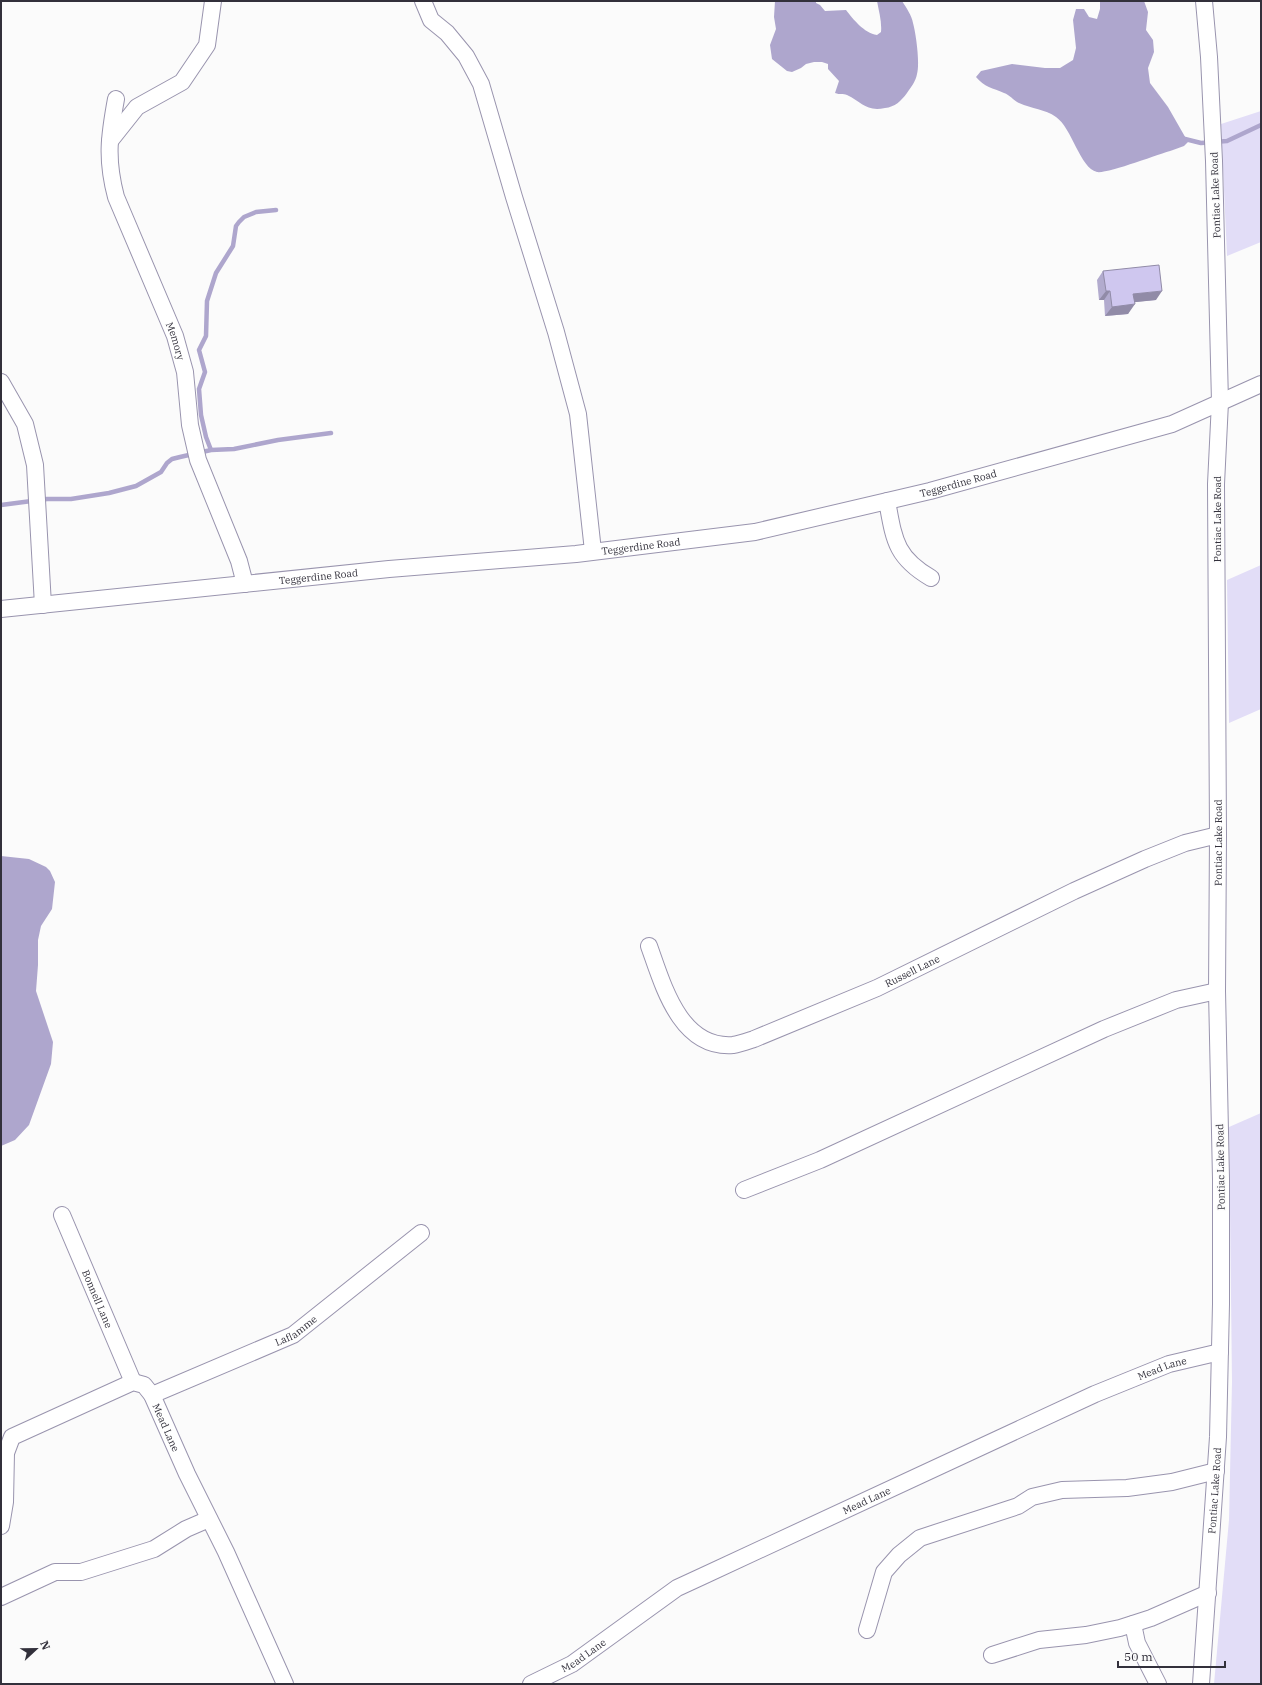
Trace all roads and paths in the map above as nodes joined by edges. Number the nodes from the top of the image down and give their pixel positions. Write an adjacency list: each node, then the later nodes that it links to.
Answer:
1 (213, 1): 5 (street)
2 (423, 1): 10 (street)
3 (1204, 1): 8 (street, Pontiac Lake Road)
4 (116, 99): 5 (street, Memory)
5 (109, 142): 12 (street, Memory)
6 (1, 382): 13 (street)
7 (1261, 384): 8 (street, Teggerdine Road)
8 (1220, 402): 9 (street, Teggerdine Road); 15 (street, Pontiac Lake Road)
9 (887, 500): 10 (street, Teggerdine Road); 11 (street)
10 (593, 552): 12 (street, Teggerdine Road)
11 (931, 578)
12 (245, 584): 13 (street, Teggerdine Road)
13 (43, 605): 14 (street, Teggerdine Road)
14 (1, 609)
15 (1218, 835): 16 (street, Russell Lane); 17 (street, Pontiac Lake Road)
16 (648, 946)
17 (1217, 991): 18 (street); 21 (street, Pontiac Lake Road)
18 (744, 1190)
19 (62, 1215): 22 (street, Bonnell Lane)
20 (421, 1233): 23 (street, Laflamme)
21 (1220, 1352): 24 (street, Pontiac Lake Road); 33 (street, Mead Lane)
22 (133, 1382): 23 (street, Mead Lane); 26 (street)
23 (152, 1396): 25 (street, Mead Lane)
24 (1216, 1471): 27 (street, Pontiac Lake Road); 30 (street)
25 (209, 1519): 28 (street); 32 (street, Mead Lane)
26 (1, 1526)
27 (1208, 1593): 29 (street); 35 (street, Pontiac Lake Road)
28 (1, 1597)
29 (1133, 1624): 31 (street); 34 (street)
30 (867, 1630)
31 (992, 1655)
32 (285, 1684)
33 (531, 1684)
34 (1158, 1684)
35 (1201, 1684)

